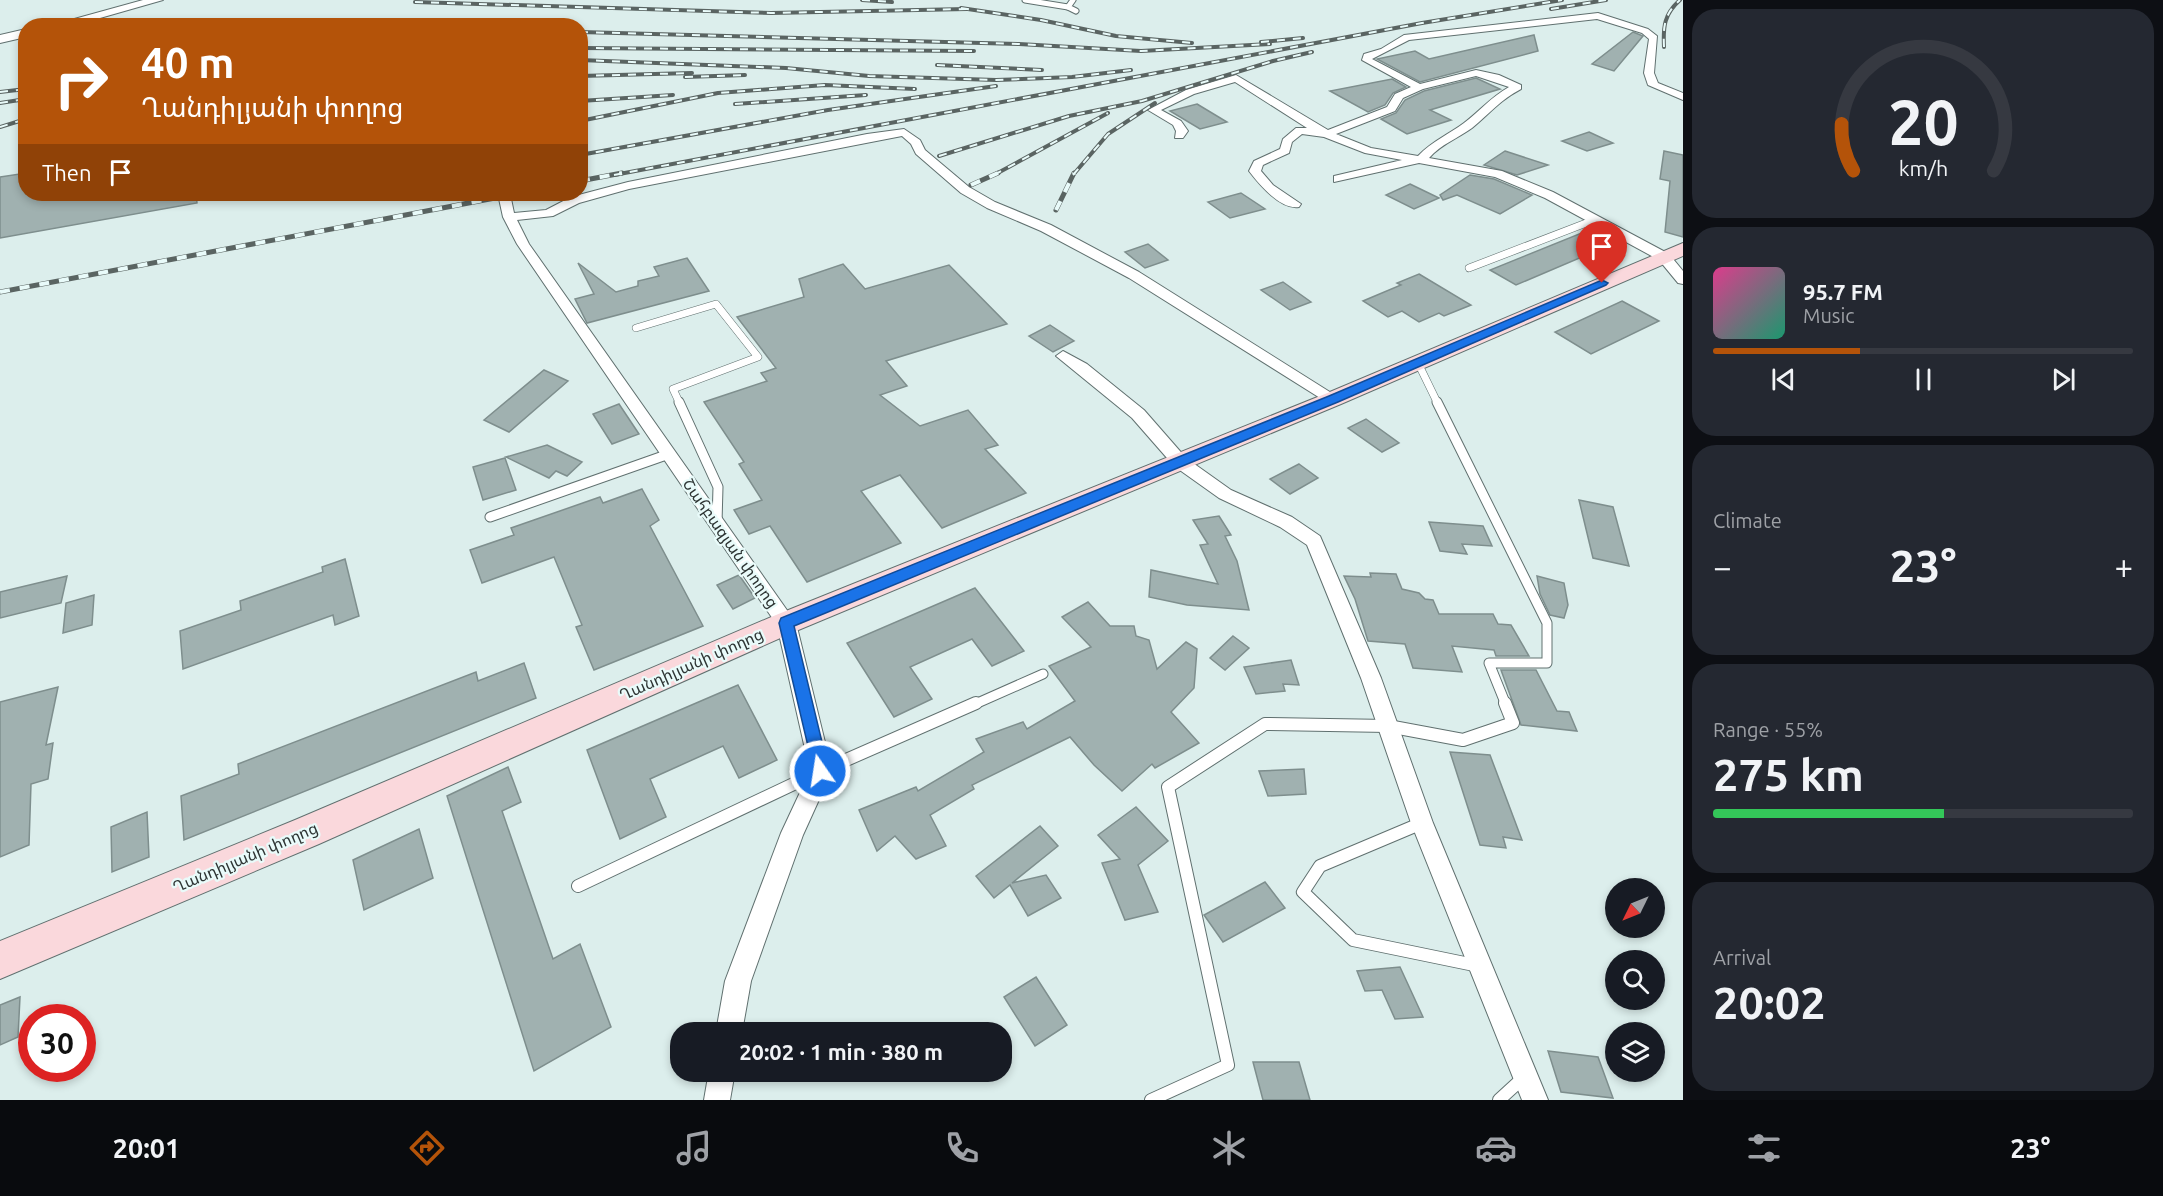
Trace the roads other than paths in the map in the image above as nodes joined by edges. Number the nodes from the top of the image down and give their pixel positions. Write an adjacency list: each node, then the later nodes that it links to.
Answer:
1 (158, 0): 6 (street)
2 (1025, 0): 4 (lane)
3 (1073, 0): 4 (lane)
4 (1068, 7): 5 (lane)
5 (1076, 11)
6 (87, 18)
7 (18, 35): 8 (street)
8 (0, 39)
9 (1419, 87): 10 (street); 11 (street); 13 (street)
10 (1683, 97)
11 (1327, 134): 12 (street); 13 (street); 18 (street)
12 (1179, 136)
13 (1422, 159): 14 (street); 20 (street)
14 (1338, 179)
15 (588, 197): 27 (street)
16 (505, 201): 19 (street, Շահբազյան փողոց)
17 (573, 201): 19 (street)
18 (1295, 204)
19 (509, 218): 28 (street, Շահբազյան փողոց)
20 (1594, 220): 21 (street); 22 (lane)
21 (1673, 253): 23 (street); 26 (main road, Ղանդիլյանի փողոց)
22 (1469, 268)
23 (1683, 280)
24 (636, 328): 31 (lane)
25 (1063, 356): 29 (street)
26 (1418, 363): 27 (main road, Ղանդիլյանի փողոց); 34 (lane)
27 (1334, 399): 29 (main road, Ղանդիլյանի փողոց)
28 (669, 454): 30 (lane); 31 (street, Շահբազյան փողոց)
29 (1180, 462): 32 (main road, Ղանդիլյանի փողոց); 34 (street)
30 (490, 517)
31 (717, 523): 32 (street, Շահբազյան փողոց)
32 (786, 623): 35 (street, Շահբազյան փողոց); 38 (main road, Ղանդիլյանի փողոց)
33 (1043, 674): 35 (lane)
34 (1388, 726): 36 (street); 44 (lane)
35 (820, 771): 37 (lane); 40 (street)
36 (1422, 823): 39 (street); 39 (lane)
37 (578, 886)
38 (0, 960)
39 (1480, 966): 41 (street)
40 (731, 1022)
41 (1525, 1077): 45 (lane); 46 (street)
42 (720, 1082): 43 (street)
43 (717, 1100)
44 (1151, 1100)
45 (1499, 1100)
46 (1535, 1100)

